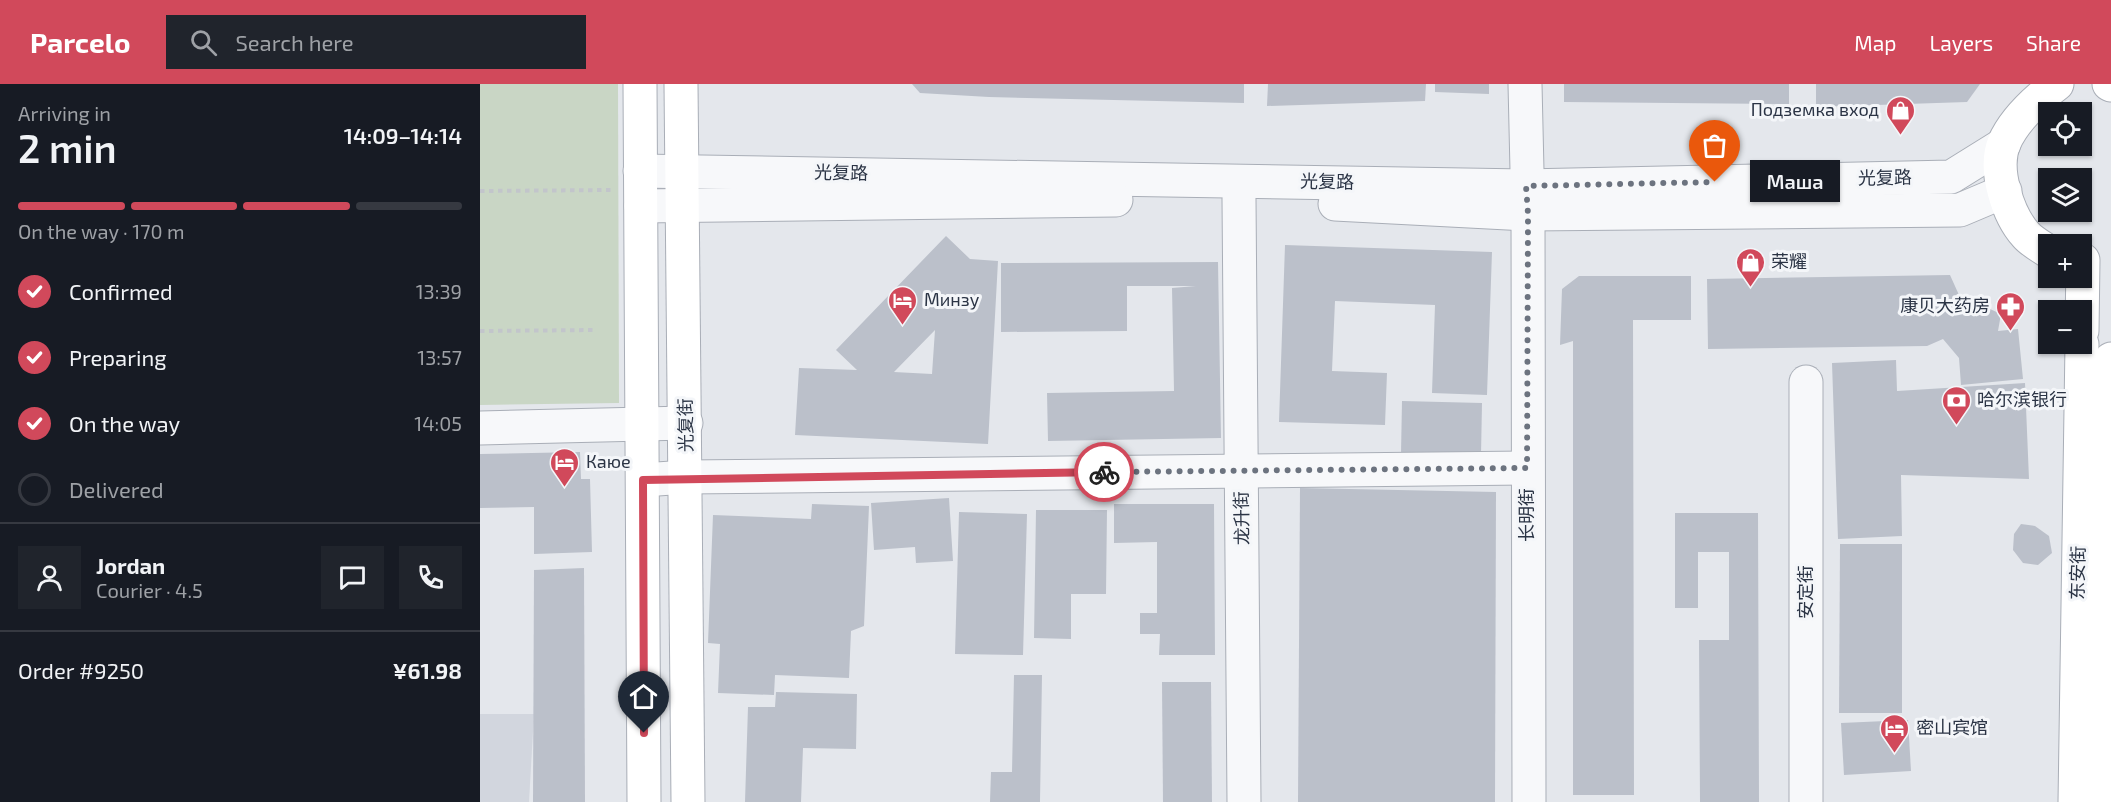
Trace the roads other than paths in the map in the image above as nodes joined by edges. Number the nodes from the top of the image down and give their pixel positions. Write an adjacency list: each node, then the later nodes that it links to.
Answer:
1 (640, 84): 7 (main road)
2 (681, 84): 6 (main road, 光复街)
3 (1525, 84): 10 (street, 长明街)
4 (2057, 84): 5 (main road)
5 (2004, 144): 8 (main road); 10 (street, 光复路)
6 (680, 170): 7 (street, 光复路); 10 (street, 光复路); 11 (main road, 光复街)
7 (640, 189): 11 (street, 光复路); 17 (main road)
8 (2005, 191): 10 (street, 光复路); 12 (main road)
9 (1239, 199): 10 (street, 光复路); 11 (street, 光复路); 20 (street, 龙升街)
10 (1527, 200): 19 (street, 长明街)
11 (680, 204): 16 (main road, 光复街)
12 (2038, 244)
13 (2082, 354): 28 (main road, 东安街)
14 (2111, 359): 29 (main road, 东安街)
15 (1806, 382): 27 (street, 安定街)
16 (686, 423): 17 (street); 21 (main road, 光复街)
17 (642, 425): 18 (street); 22 (main road)
18 (480, 428)
19 (1527, 468): 20 (street); 26 (street, 长明街)
20 (1241, 470): 21 (street); 25 (street, 龙升街)
21 (686, 477): 22 (street); 24 (main road, 光复街)
22 (643, 480): 23 (main road)
23 (644, 802)
24 (688, 802)
25 (1244, 802)
26 (1529, 802)
27 (1806, 802)
28 (2075, 802)
29 (2102, 802)

